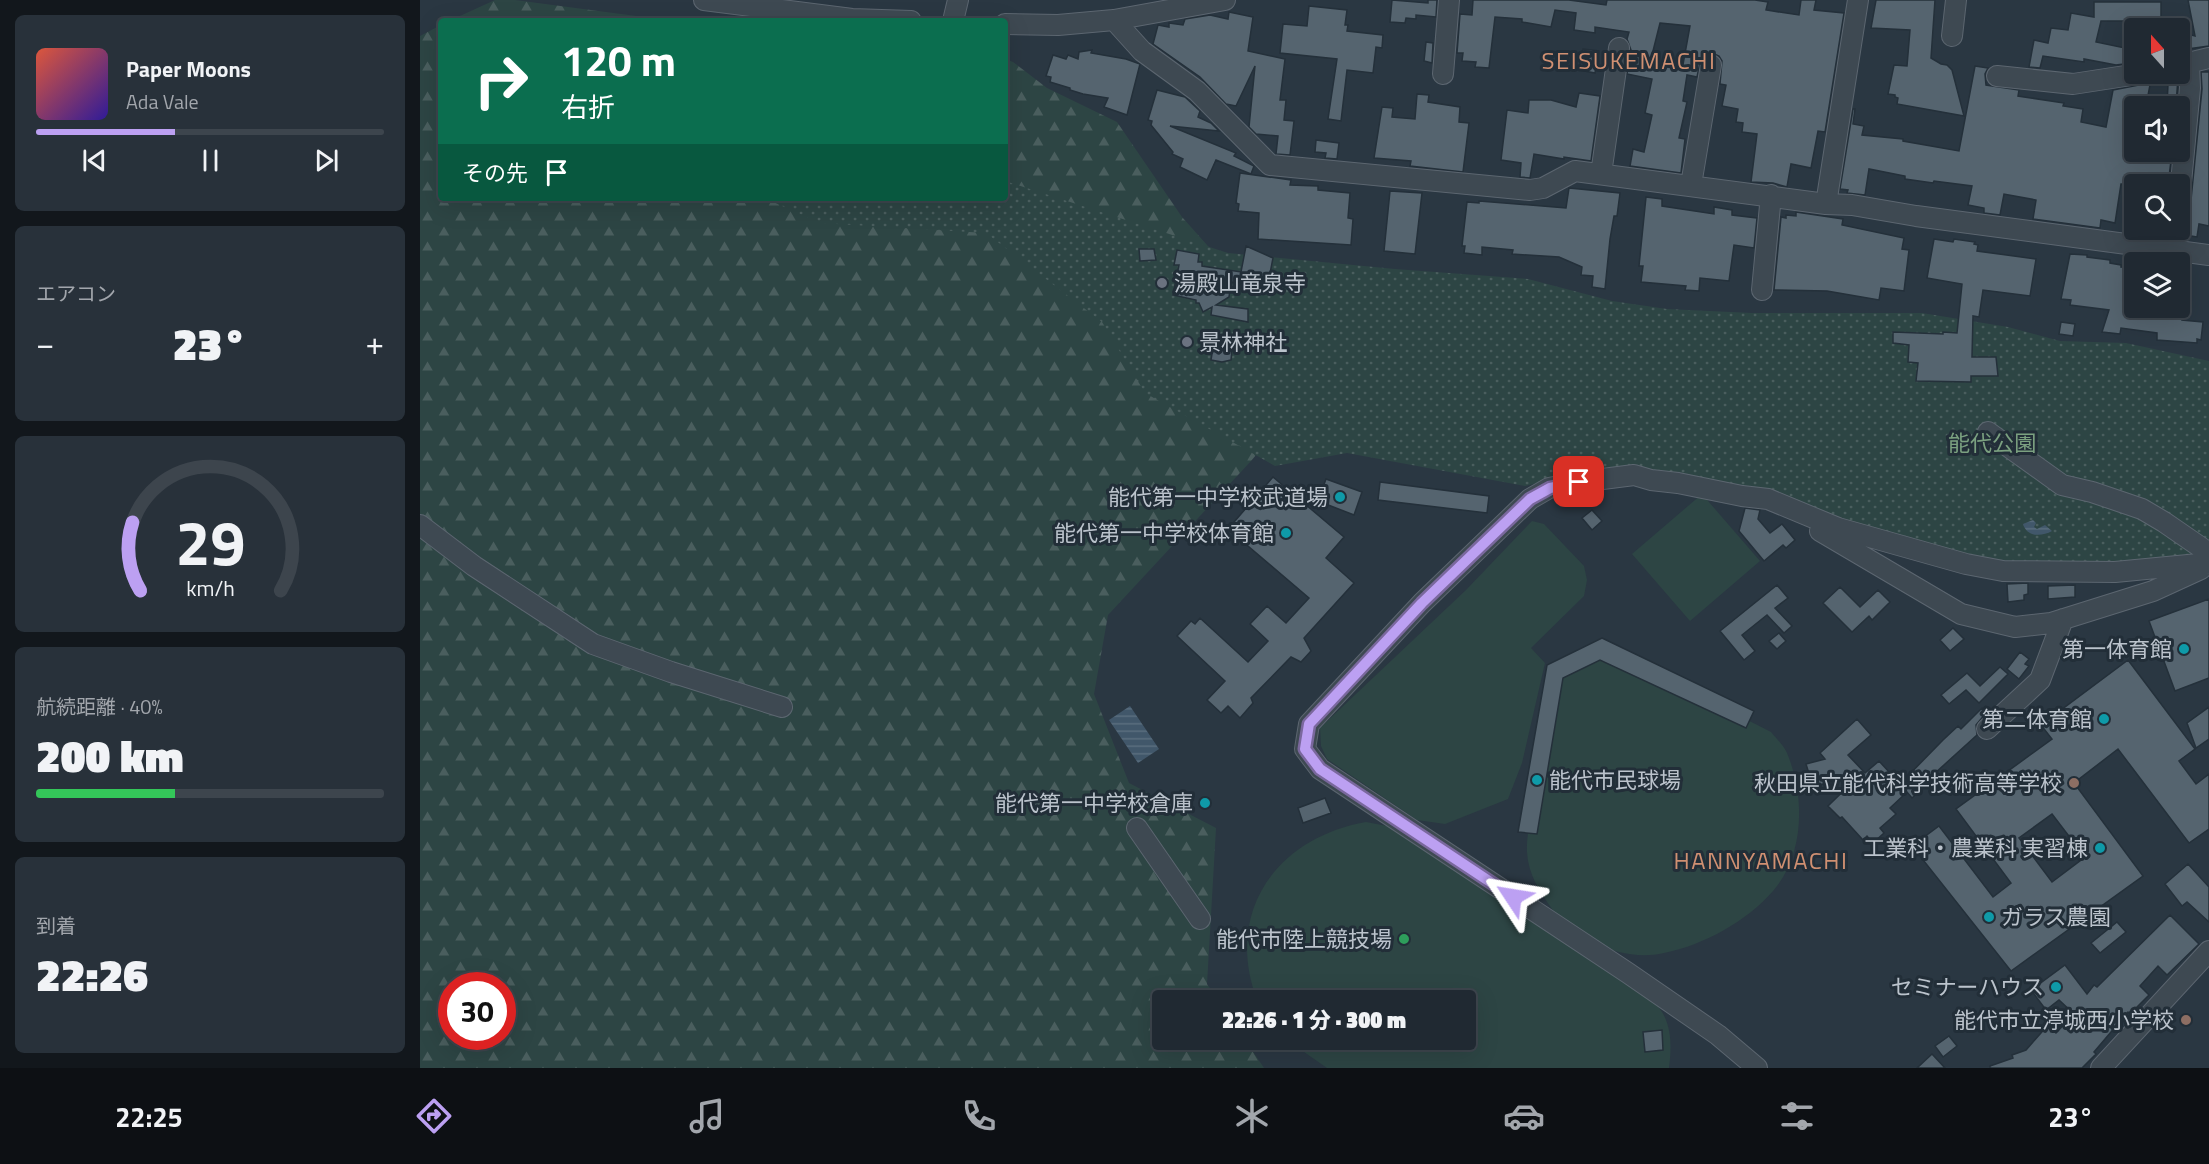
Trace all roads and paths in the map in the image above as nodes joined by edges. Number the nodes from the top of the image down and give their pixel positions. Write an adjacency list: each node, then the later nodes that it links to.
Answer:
1 (704, 0): 8 (street)
2 (844, 0): 9 (street)
3 (958, 0): 10 (street)
4 (1225, 0): 11 (street)
5 (1449, 0): 18 (street)
6 (1858, 0): 26 (street)
7 (1956, 0): 13 (street)
8 (844, 18)
9 (852, 18)
10 (954, 18)
11 (1114, 20): 12 (street); 22 (street)
12 (1008, 24)
13 (1952, 36)
14 (1619, 48): 22 (street)
15 (2209, 58): 16 (street)
16 (2190, 63)
17 (1711, 65): 24 (street)
18 (1443, 74)
19 (1997, 76): 20 (street)
20 (2124, 76)
21 (2189, 84): 23 (street)
22 (1601, 174): 24 (street)
23 (2182, 174)
24 (1691, 185): 25 (street)
25 (1771, 195): 26 (street); 30 (street)
26 (1826, 204): 28 (street)
27 (2172, 240): 28 (street)
28 (2171, 250): 29 (street)
29 (2209, 255)
30 (1762, 290)
31 (1988, 432): 34 (street)
32 (420, 525): 37 (street)
33 (1838, 528): 35 (street); 36 (street); 42 (street)
34 (2209, 553)
35 (2209, 564): 36 (street)
36 (2063, 619): 38 (street)
37 (782, 706)
38 (1987, 729)
39 (1137, 828): 40 (street)
40 (1200, 918)
41 (2209, 951): 43 (street)
42 (1757, 1068)
43 (2102, 1068)

